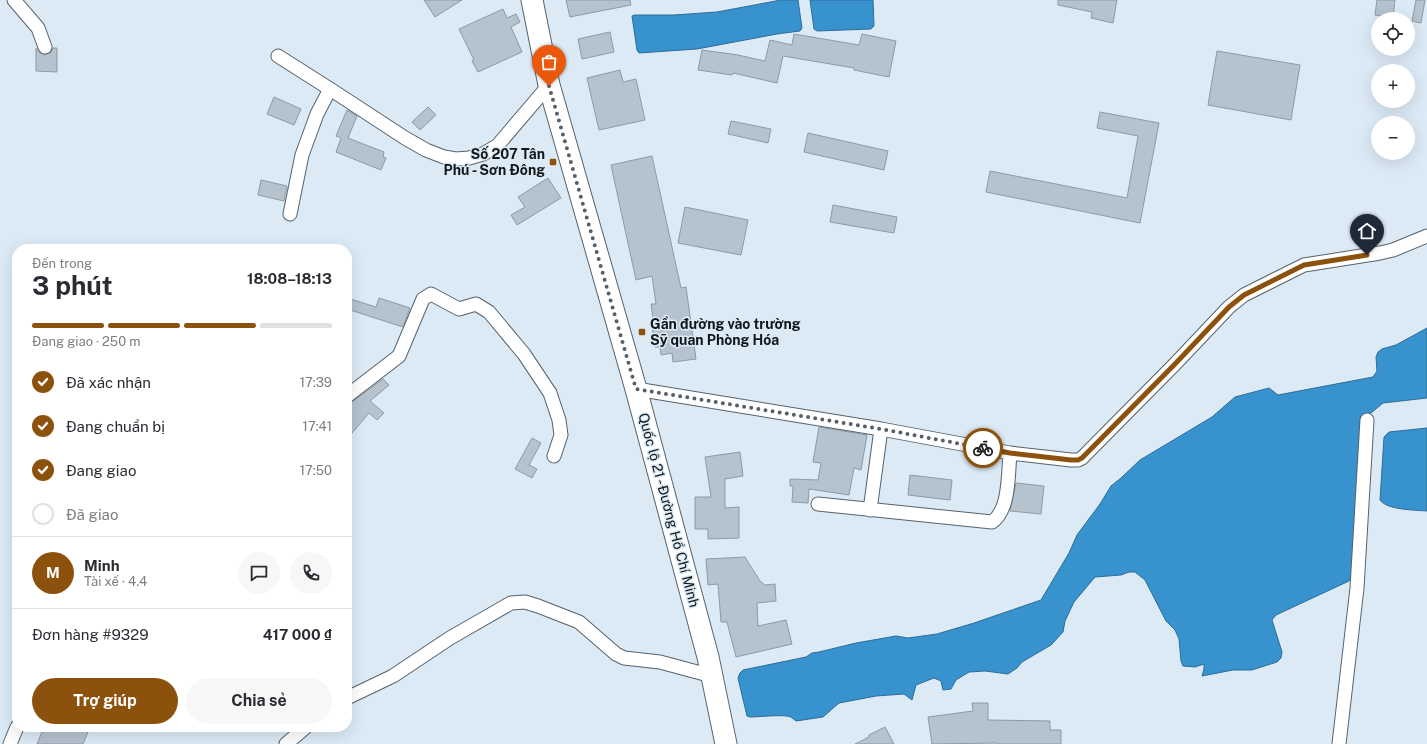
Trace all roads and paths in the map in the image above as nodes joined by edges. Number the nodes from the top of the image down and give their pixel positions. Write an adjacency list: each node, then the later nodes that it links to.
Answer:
1 (14, 0): 3 (street)
2 (532, 0): 5 (highway, Quốc lộ 21 - Đường Hồ Chí Minh)
3 (45, 47)
4 (278, 56): 6 (street)
5 (549, 86): 6 (street); 9 (highway, Quốc lộ 21 - Đường Hồ Chí Minh)
6 (330, 89): 7 (street)
7 (290, 214)
8 (1426, 235): 13 (street)
9 (636, 389): 12 (street); 17 (highway, Quốc lộ 21 - Đường Hồ Chí Minh)
10 (352, 392): 14 (street)
11 (1367, 420): 24 (street)
12 (881, 429): 13 (street); 16 (street)
13 (1010, 453): 16 (street)
14 (554, 456)
15 (818, 504): 16 (street)
16 (870, 510)
17 (712, 676): 18 (street); 23 (highway, Quốc lộ 21 - Đường Hồ Chí Minh)
18 (352, 696)
19 (15, 732): 21 (street)
20 (300, 732): 22 (street)
21 (10, 744)
22 (286, 744)
23 (726, 744)
24 (1340, 744)

